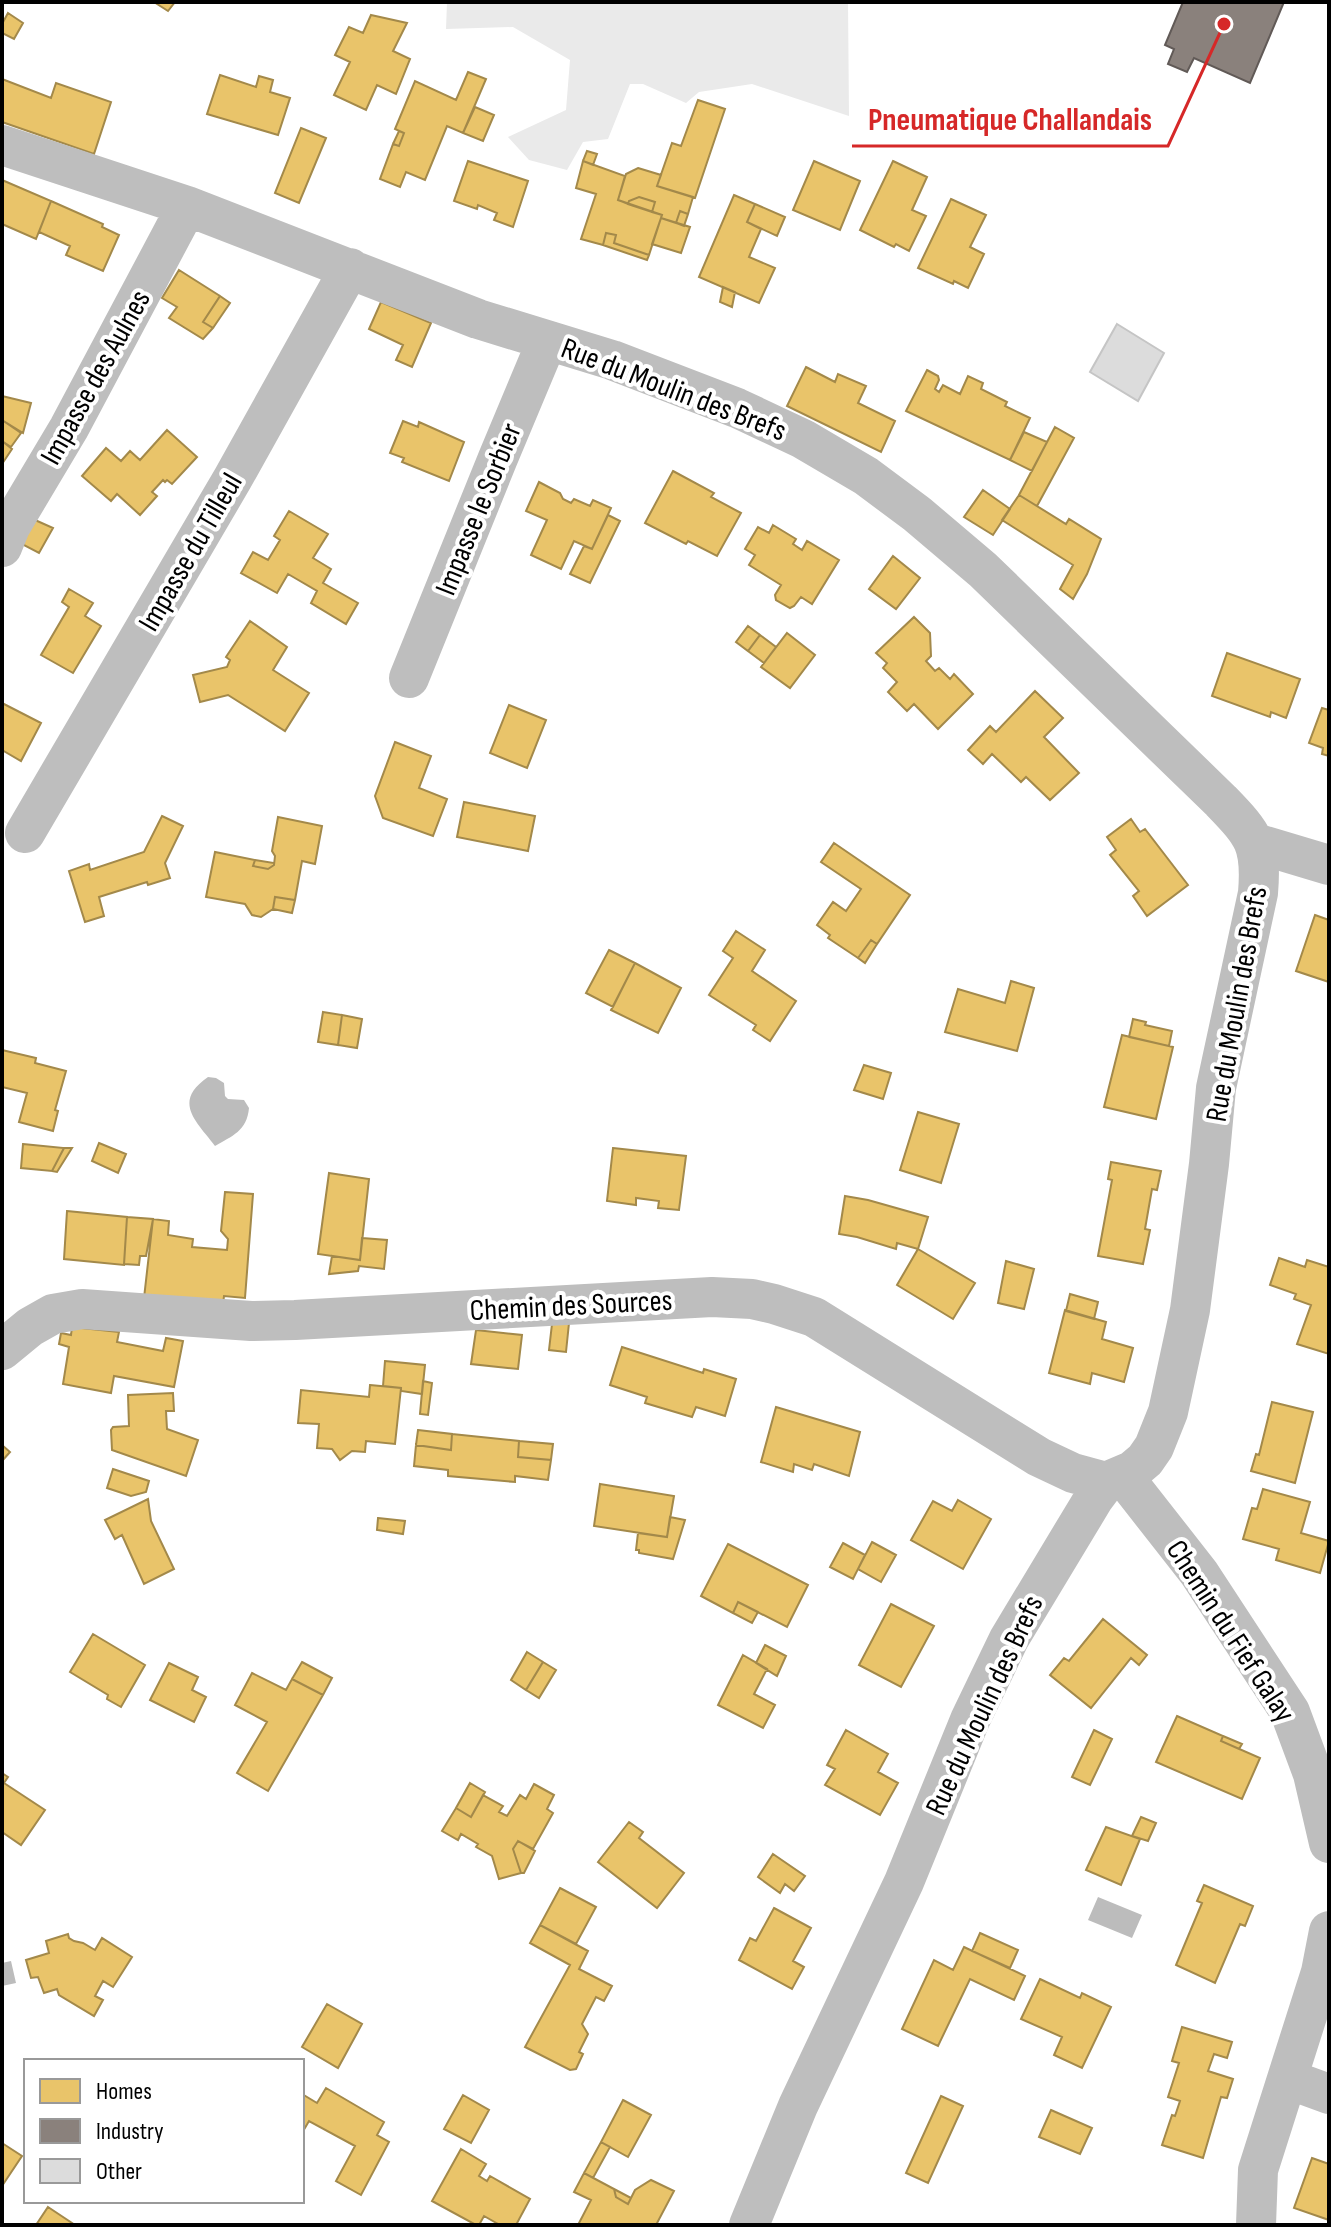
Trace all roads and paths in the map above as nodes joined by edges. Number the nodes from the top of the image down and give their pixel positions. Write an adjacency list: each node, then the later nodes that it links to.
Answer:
1 (2, 145): 2 (street, Rue du Moulin des Brefs)
2 (187, 206): 3 (street, Rue du Moulin des Brefs); 5 (street, Impasse des Aulnes)
3 (350, 268): 4 (street, Rue du Moulin des Brefs); 7 (street, Impasse du Tilleul)
4 (547, 341): 6 (street, Impasse le Sorbier); 8 (street, Rue du Moulin des Brefs)
5 (2, 547)
6 (409, 678)
7 (25, 833)
8 (1255, 843): 9 (street); 11 (street, Rue du Moulin des Brefs)
9 (1329, 865)
10 (2, 1350): 11 (street, Chemin des Sources)
11 (1115, 1479): 12 (street, Chemin du Fief Galay); 16 (street, Rue du Moulin des Brefs)
12 (1329, 1843)
13 (1329, 1931): 14 (street)
14 (1288, 2079): 15 (street); 17 (street)
15 (1329, 2094)
16 (749, 2225)
17 (1256, 2225)

